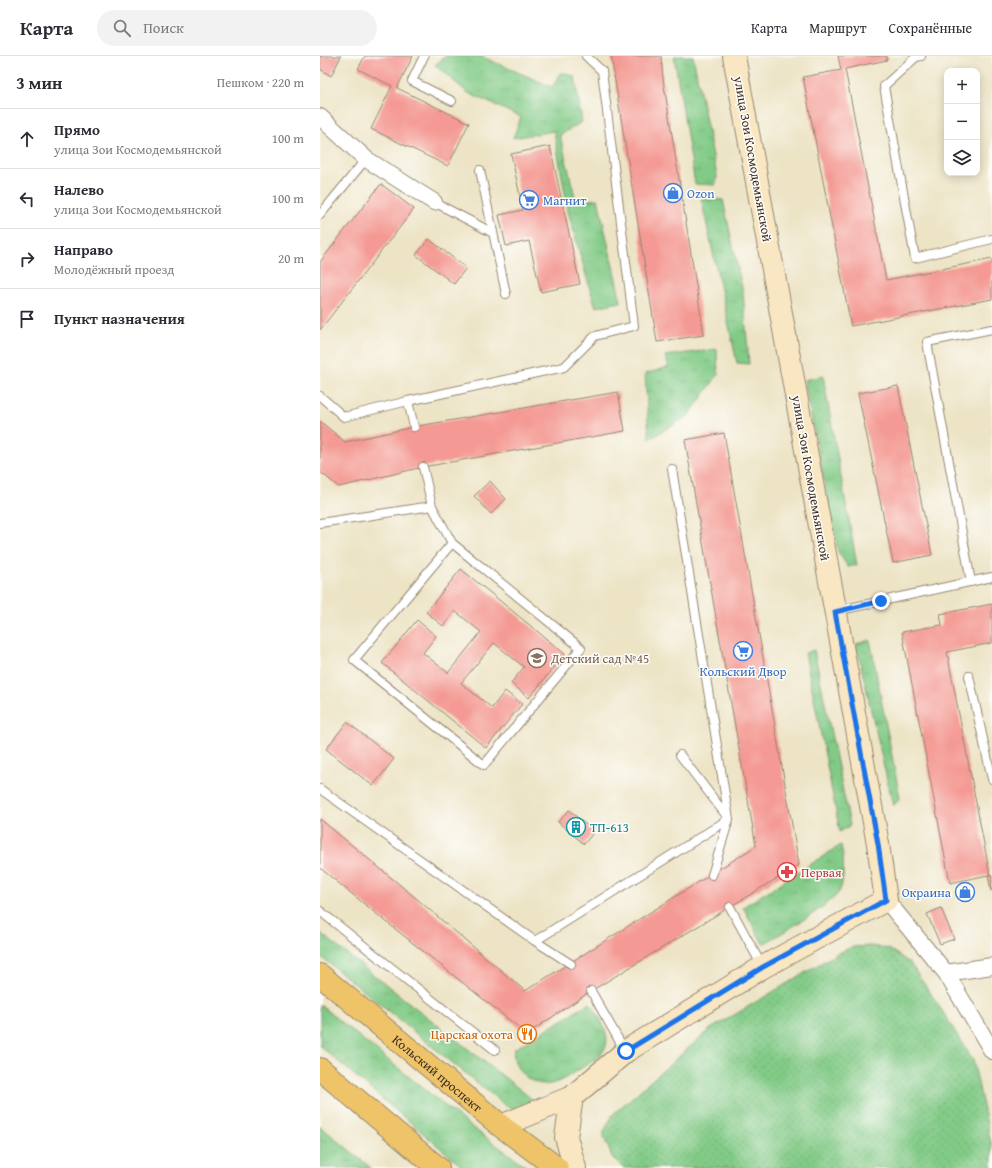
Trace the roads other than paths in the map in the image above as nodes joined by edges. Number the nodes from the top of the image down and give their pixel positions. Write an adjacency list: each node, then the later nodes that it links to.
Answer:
1 (424, 56): 5 (lane)
2 (586, 56): 16 (lane)
3 (734, 56): 25 (street, улица Зои Космодемьянской)
4 (920, 56): 12 (lane)
5 (452, 101)
6 (320, 117): 7 (street)
7 (366, 158): 9 (street); 10 (lane)
8 (480, 170): 11 (lane)
9 (434, 202): 11 (lane)
10 (320, 215)
11 (493, 233): 13 (lane)
12 (992, 239)
13 (506, 294)
14 (992, 329): 24 (lane)
15 (320, 396): 16 (lane)
16 (408, 401): 17 (lane)
17 (414, 427)
18 (423, 467): 20 (lane)
19 (672, 469): 30 (lane)
20 (432, 506): 21 (lane); 22 (lane)
21 (320, 523)
22 (452, 543): 22 (lane)
23 (992, 577): 24 (lane)
24 (971, 582): 25 (lane)
25 (835, 612): 32 (street, улица Зои Космодемьянской)
26 (969, 676): 28 (lane)
27 (680, 755): 30 (lane)
28 (992, 779)
29 (320, 789): 35 (lane)
30 (729, 819): 31 (lane); 35 (lane)
31 (712, 875)
32 (886, 900): 38 (street); 39 (street)
33 (730, 907): 38 (lane)
34 (320, 911): 42 (lane)
35 (535, 941): 36 (lane)
36 (571, 964)
37 (992, 966): 39 (street)
38 (763, 967): 43 (street)
39 (946, 973): 44 (street)
40 (320, 975): 47 (main road, Кольский проспект)
41 (591, 991): 43 (lane)
42 (494, 1050)
43 (626, 1051): 46 (street)
44 (992, 1051)
45 (320, 1069): 48 (main road)
46 (572, 1097): 47 (street); 50 (street)
47 (500, 1126): 49 (main road, Кольский проспект)
48 (438, 1168)
49 (557, 1168)
50 (574, 1168)

